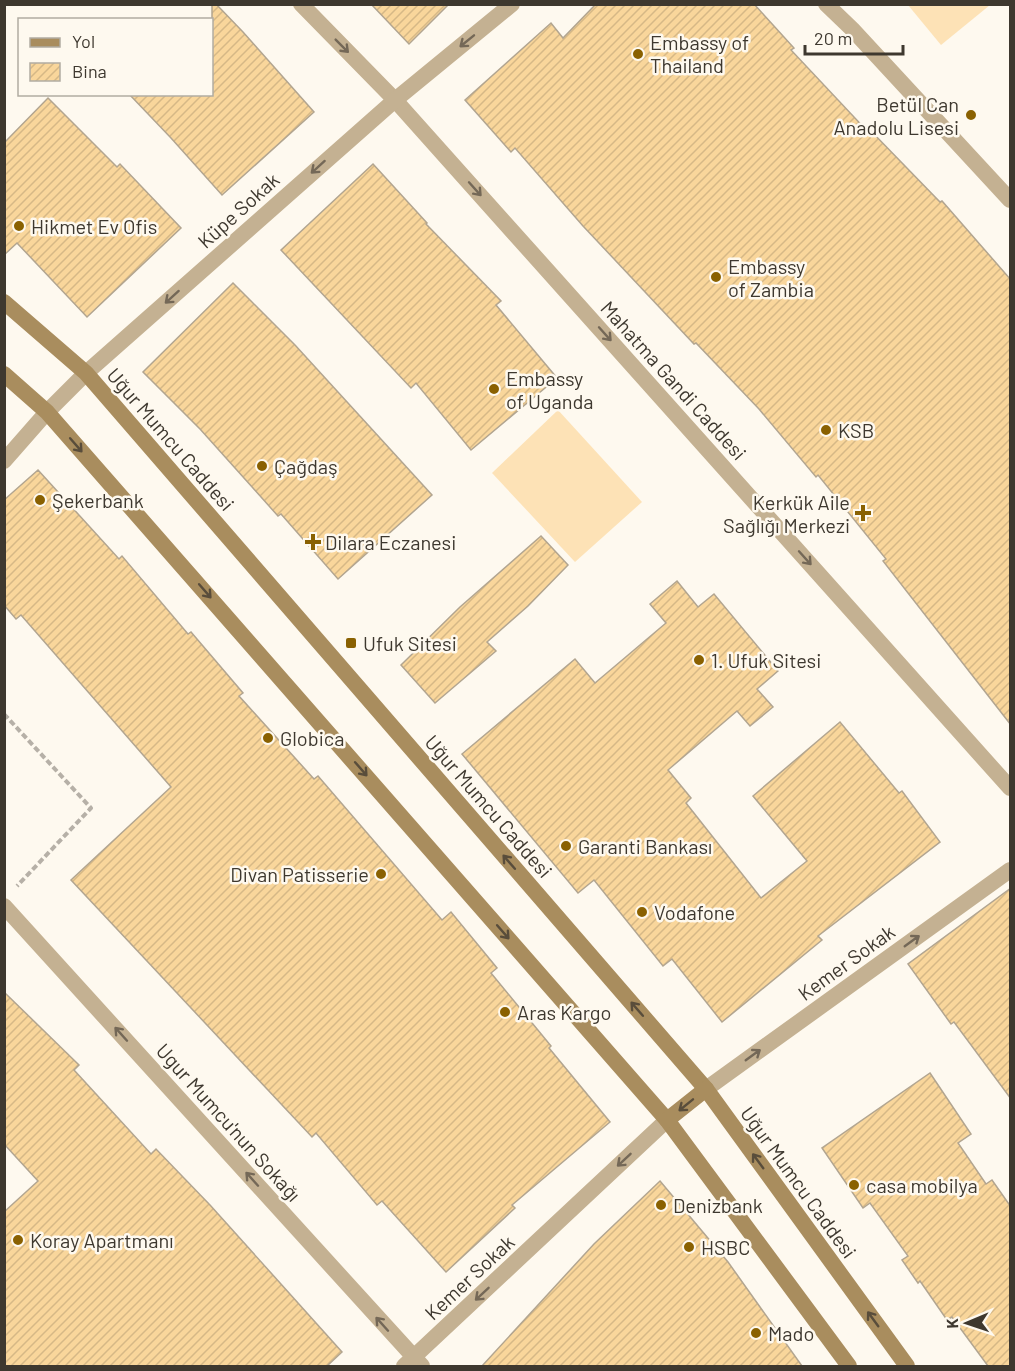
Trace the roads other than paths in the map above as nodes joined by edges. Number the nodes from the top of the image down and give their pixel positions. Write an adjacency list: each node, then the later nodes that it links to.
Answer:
1 (301, 4): 4 (street, Mahatma Gandi Caddesi, one-way to 4)
2 (512, 4): 4 (street, Küpe Sokak, one-way to 4)
3 (826, 4): 5 (street)
4 (395, 99): 7 (street, Küpe Sokak, one-way to 7); 11 (street, Mahatma Gandi Caddesi, one-way to 11)
5 (1011, 200)
6 (4, 302): 7 (main road, Uğur Mumcu Caddesi)
7 (86, 373): 9 (street, Küpe Sokak); 14 (main road, Uğur Mumcu Caddesi, one-way to 7)
8 (4, 374): 9 (main road)
9 (47, 412): 10 (street, Küpe Sokak); 15 (main road, one-way to 15)
10 (4, 461)
11 (1011, 788)
12 (1011, 870): 14 (street, Kemer Sokak, one-way to 12)
13 (8, 899): 16 (street, Ugur Mumcu'nun Sokağı, one-way to 13)
14 (706, 1089): 15 (main road, one-way to 15); 18 (main road, Uğur Mumcu Caddesi, one-way to 14)
15 (667, 1120): 16 (street, Kemer Sokak, one-way to 16); 17 (main road)
16 (413, 1364)
17 (849, 1366)
18 (907, 1366)

